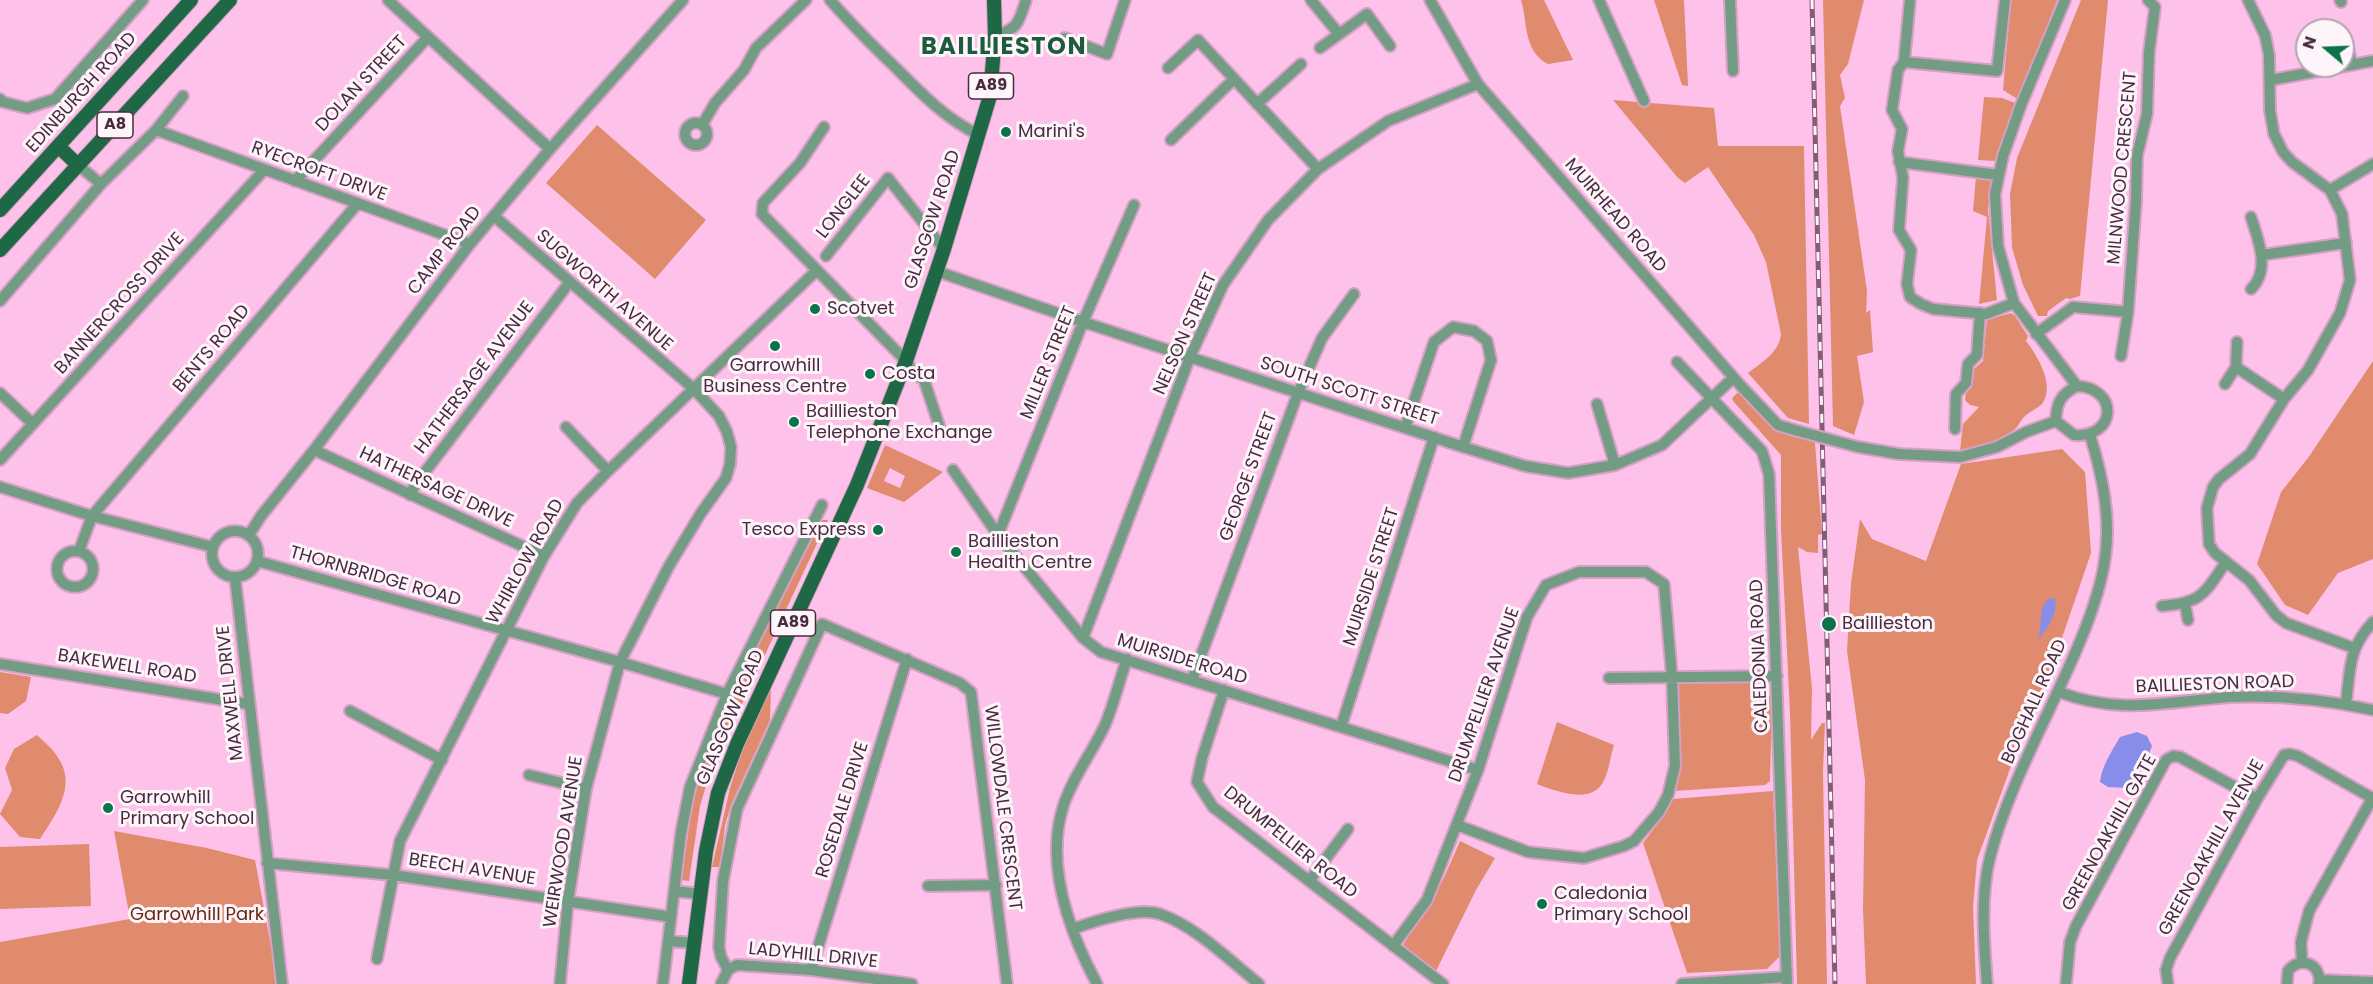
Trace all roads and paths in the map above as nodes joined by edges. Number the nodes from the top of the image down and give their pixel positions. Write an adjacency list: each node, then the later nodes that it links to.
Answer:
1 (191, 0): 45 (main road, EDINBURGH ROAD / A8)
2 (230, 0): 49 (main road, A8)
3 (388, 0): 22 (street)
4 (683, 0): 46 (street, CAMP ROAD)
5 (806, 0): 40 (street)
6 (830, 0): 43 (street)
7 (994, 0): 21 (main road, GLASGOW ROAD / A89)
8 (1026, 0): 21 (street)
9 (1125, 0): 23 (street)
10 (1311, 0): 20 (street)
11 (1430, 0): 35 (street, MUIRHEAD ROAD)
12 (1599, 0): 38 (street)
13 (1730, 0): 31 (street)
14 (1910, 0): 27 (street)
15 (2005, 0): 27 (street)
16 (2065, 0): 52 (street)
17 (2148, 0): 74 (street, MILNWOOD CRESCENT)
18 (2248, 0): 34 (street)
19 (138, 2): 37 (street)
20 (1339, 34): 24 (street); 25 (street)
21 (995, 36): 43 (main road, GLASGOW ROAD / A89)
22 (428, 37): 46 (street); 53 (street, DOLAN STREET)
23 (1065, 38)
24 (1390, 46)
25 (1320, 48)
26 (2373, 62): 29 (street)
27 (1904, 63): 47 (street)
28 (1301, 64): 39 (street)
29 (2355, 65)
30 (1168, 68): 33 (street)
31 (1733, 71)
32 (2295, 76): 34 (street)
33 (1234, 80): 39 (street); 44 (street)
34 (2271, 80): 55 (street)
35 (1478, 84): 50 (street, NELSON STREET); 84 (street, MUIRHEAD ROAD)
36 (183, 96): 42 (street)
37 (0, 99)
38 (1644, 101)
39 (1257, 104): 50 (street)
40 (702, 125)
41 (824, 127): 67 (street)
42 (156, 130): 51 (street, RYECROFT DRIVE); 54 (street)
43 (979, 135): 63 (main road, GLASGOW ROAD / A89)
44 (1171, 140)
45 (58, 146): 49 (main road); 58 (main road, EDINBURGH ROAD / A8)
46 (550, 149): 59 (street, CAMP ROAD)
47 (1899, 162): 52 (street); 75 (street)
48 (2373, 164): 55 (street)
49 (78, 165): 54 (street); 64 (main road, A8)
50 (1318, 169): 80 (street, NELSON STREET)
51 (264, 170): 53 (street, RYECROFT DRIVE); 94 (street, BANNERCROSS DRIVE)
52 (1998, 175): 73 (street)
53 (295, 181): 56 (street, RYECROFT DRIVE)
54 (101, 184): 72 (street)
55 (2330, 190): 61 (street)
56 (357, 203): 62 (street, RYECROFT DRIVE); 110 (street, BENTS ROAD)
57 (1134, 205): 76 (street, MILLER STREET)
58 (0, 210)
59 (494, 216): 62 (street, CAMP ROAD); 69 (street, SUGWORTH AVENUE)
60 (2251, 217): 65 (street)
61 (2346, 243): 65 (street); 91 (street)
62 (470, 244): 102 (street, CAMP ROAD)
63 (944, 249): 66 (street, LONGLEE); 68 (main road, GLASGOW ROAD / A89)
64 (0, 250)
65 (2262, 255): 70 (street)
66 (826, 256)
67 (817, 270): 81 (street); 87 (street, WHIRLOW ROAD)
68 (936, 271): 76 (street, SOUTH SCOTT STREET); 81 (main road, GLASGOW ROAD / A89)
69 (568, 283): 87 (street, SUGWORTH AVENUE); 108 (street, HATHERSAGE AVENUE)
70 (2251, 289)
71 (1354, 294): 89 (street, GEORGE STREET)
72 (0, 300)
73 (2014, 303): 75 (street); 77 (street)
74 (2128, 312): 77 (street); 79 (street, MILNWOOD CRESCENT)
75 (1980, 313): 97 (street)
76 (1083, 322): 80 (street, SOUTH SCOTT STREET); 112 (street, MILLER STREET)
77 (2036, 334): 86 (street)
78 (2237, 342): 83 (street)
79 (2121, 356)
80 (1190, 357): 89 (street, SOUTH SCOTT STREET); 124 (street, NELSON STREET)
81 (906, 361): 98 (street); 156 (main road, GLASGOW ROAD / A89)
82 (1677, 362): 90 (street, CALEDONIA ROAD)
83 (2236, 367): 85 (street); 91 (street)
84 (1732, 378): 90 (street, SOUTH SCOTT STREET); 93 (street, MUIRHEAD ROAD, bridge)
85 (2225, 384)
86 (2077, 386): 93 (street); 99 (street)
87 (694, 389): 106 (street, WHIRLOW ROAD); 128 (street, WEIRWOOD AVENUE)
88 (0, 393): 94 (street)
89 (1298, 393): 96 (street, SOUTH SCOTT STREET); 133 (street, GEORGE STREET)
90 (1712, 398): 104 (street, SOUTH SCOTT STREET); 130 (street, CALEDONIA ROAD)
91 (2283, 399): 117 (street)
92 (1597, 404): 104 (street)
93 (2056, 421): 99 (street)
94 (33, 424): 103 (street, BANNERCROSS DRIVE)
95 (566, 427): 106 (street)
96 (1405, 428): 100 (street, SOUTH SCOTT STREET); 101 (street)
97 (1955, 429)
98 (942, 434)
99 (2091, 435): 135 (street, BOGHALL ROAD)
100 (1434, 437): 101 (street, SOUTH SCOTT STREET); 141 (street, MUIRSIDE STREET)
101 (1463, 447): 104 (street, SOUTH SCOTT STREET)
102 (314, 450): 108 (street, HATHERSAGE DRIVE); 111 (street, CAMP ROAD)
103 (0, 460)
104 (1615, 465)
105 (953, 470): 112 (street, MUIRSIDE ROAD)
106 (608, 471): 115 (street, WHIRLOW ROAD)
107 (0, 487): 110 (street)
108 (410, 495): 115 (street, HATHERSAGE DRIVE)
109 (822, 505): 136 (street, GLASGOW ROAD)
110 (92, 516): 113 (street); 114 (street, BENTS ROAD)
111 (249, 535): 113 (street); 116 (street)
112 (998, 535): 124 (street, MUIRSIDE ROAD)
113 (213, 547): 118 (street)
114 (79, 551)
115 (544, 556): 123 (street, WHIRLOW ROAD)
116 (257, 561): 118 (street); 123 (street, THORNBRIDGE ROAD)
117 (2226, 562): 119 (street); 125 (street)
118 (235, 578): 137 (street, MAXWELL DRIVE)
119 (2185, 604): 120 (street); 121 (street)
120 (2162, 606)
121 (2188, 620)
122 (2373, 622): 125 (street)
123 (506, 630): 128 (street, THORNBRIDGE ROAD); 142 (street, WHIRLOW ROAD)
124 (1083, 638): 127 (street, MUIRSIDE ROAD)
125 (2354, 648): 138 (street)
126 (907, 659): 153 (street, WILLOWDALE CRESCENT); 165 (street, WILLOWDALE CRESCENT); 166 (street, ROSEDALE DRIVE)
127 (1126, 659): 133 (street, MUIRSIDE ROAD); 159 (street)
128 (620, 662): 136 (street, THORNBRIDGE ROAD); 145 (street, WEIRWOOD AVENUE)
129 (0, 664): 137 (street, BAKEWELL ROAD)
130 (1777, 676): 131 (street); 167 (street, CALEDONIA ROAD)
131 (1672, 677): 132 (street); 143 (street, DRUMPELLIER AVENUE); 148 (street)
132 (1609, 678)
133 (1192, 680): 134 (street, MUIRSIDE ROAD)
134 (1224, 690): 141 (street, MUIRSIDE ROAD); 152 (street, DRUMPELLIER ROAD)
135 (2059, 692): 138 (street, BAILLIESTON ROAD); 181 (street, BOGHALL ROAD)
136 (727, 694): 155 (street, GLASGOW ROAD)
137 (248, 704): 150 (street, MAXWELL DRIVE)
138 (2346, 704): 139 (street, BAILLIESTON ROAD)
139 (2373, 710)
140 (350, 711): 142 (street)
141 (1341, 727): 143 (street, MUIRSIDE ROAD)
142 (442, 760): 151 (street, WHIRLOW ROAD)
143 (1478, 770): 148 (street, DRUMPELLIER AVENUE)
144 (529, 775): 145 (street)
145 (586, 789): 157 (street, WEIRWOOD AVENUE)
146 (2373, 798): 147 (street, GREENOAKHILL AVENUE); 164 (street)
147 (2257, 799): 182 (street, GREENOAKHILL GATE); 183 (street, GREENOAKHILL AVENUE)
148 (1457, 825): 162 (street, DRUMPELLIER AVENUE)
149 (1348, 829): 152 (street)
150 (267, 863): 151 (street, BEECH AVENUE); 170 (street, MAXWELL DRIVE)
151 (393, 874): 157 (street, BEECH AVENUE); 163 (street, WHIRLOW ROAD)
152 (1309, 881): 162 (street, DRUMPELLIER ROAD)
153 (996, 885): 154 (street); 176 (street, WILLOWDALE CRESCENT)
154 (928, 886)
155 (674, 891): 156 (street); 158 (street, GLASGOW ROAD)
156 (700, 894): 161 (main road, GLASGOW ROAD / A89)
157 (568, 902): 158 (street, BEECH AVENUE); 171 (street, WEIRWOOD AVENUE)
158 (670, 917): 160 (street, GLASGOW ROAD)
159 (1073, 928): 177 (street); 178 (street)
160 (668, 941): 161 (street); 172 (street, GLASGOW ROAD)
161 (694, 943): 173 (main road, GLASGOW ROAD / A89)
162 (1393, 946): 179 (street, DRUMPELLIER ROAD)
163 (377, 959)
164 (2302, 962): 168 (street); 184 (street)
165 (728, 970): 166 (street, LADYHILL DRIVE); 174 (street, LADYHILL DRIVE)
166 (811, 970): 175 (street, LADYHILL DRIVE)
167 (1787, 981): 180 (street)
168 (2319, 982): 169 (street)
169 (2373, 982)
170 (282, 984)
171 (560, 984)
172 (663, 984)
173 (688, 984)
174 (721, 984)
175 (912, 984)
176 (1007, 984)
177 (1097, 984)
178 (1259, 984)
179 (1443, 984)
180 (1682, 984)
181 (1987, 984)
182 (2066, 984)
183 (2168, 984)
184 (2287, 984)

